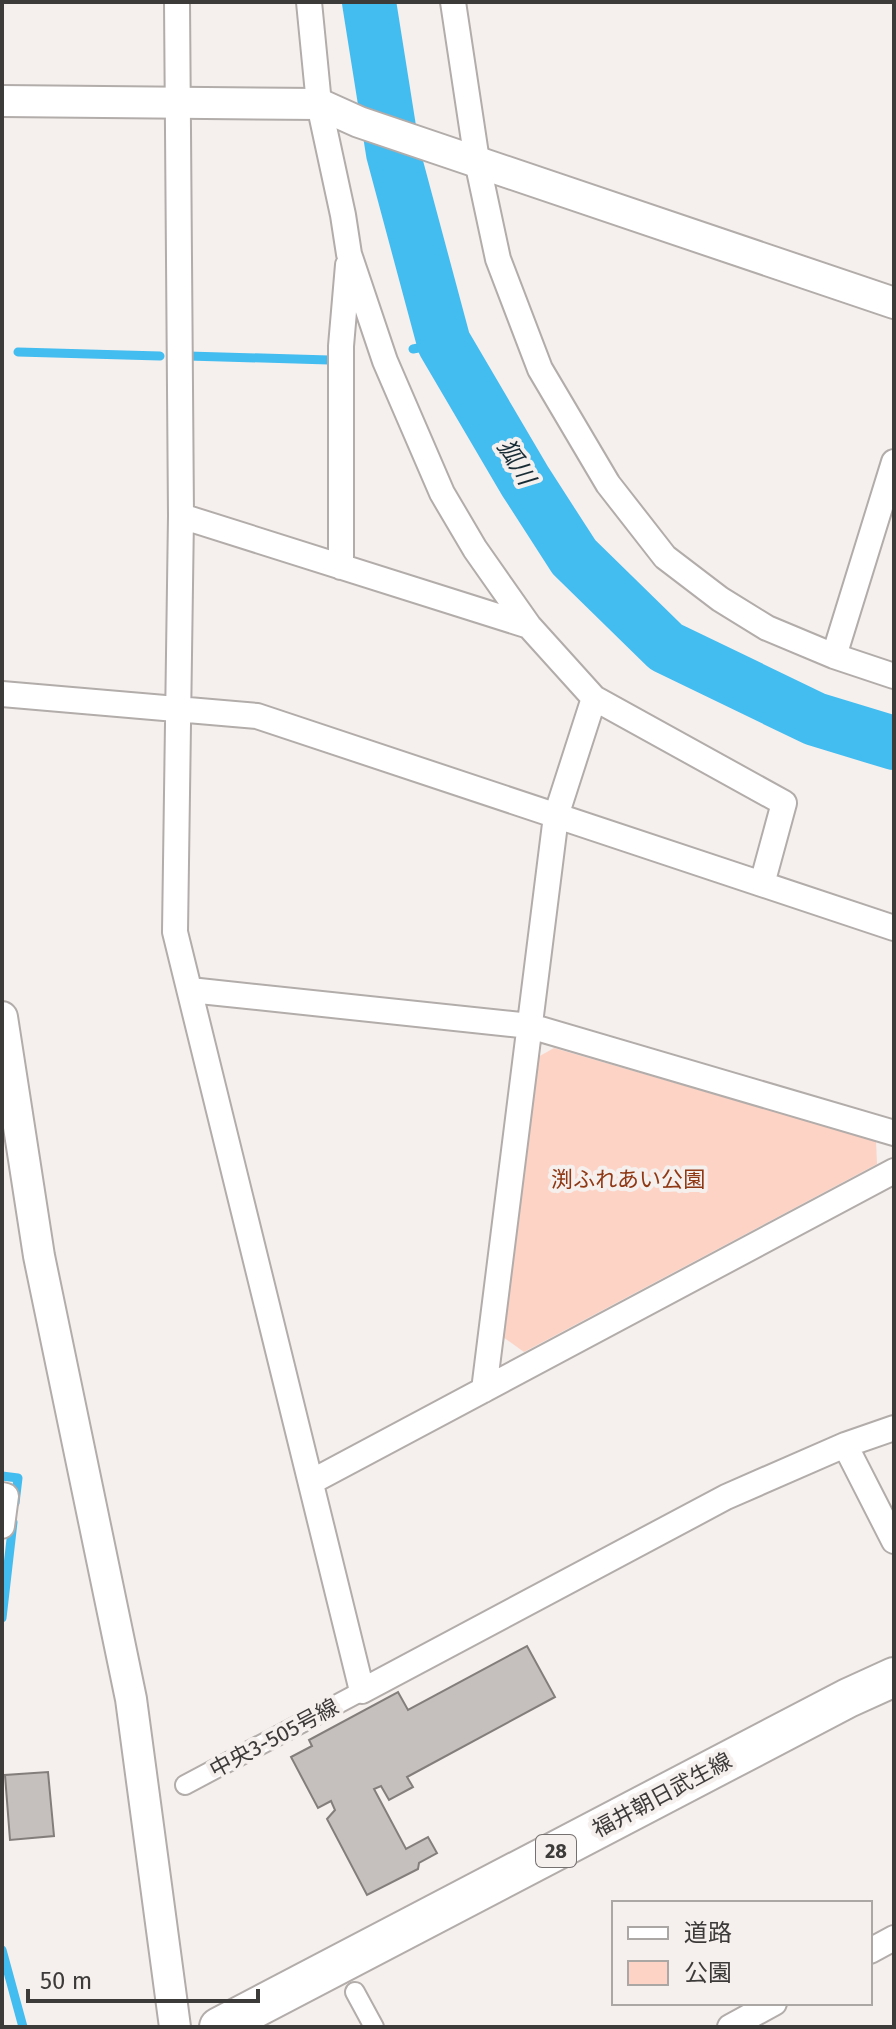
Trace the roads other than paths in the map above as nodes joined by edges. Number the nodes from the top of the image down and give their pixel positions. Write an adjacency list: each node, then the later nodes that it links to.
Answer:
1 (177, 2): 5 (street)
2 (309, 2): 6 (street)
3 (453, 2): 7 (street)
4 (2, 101): 5 (street)
5 (176, 101): 6 (street); 12 (street)
6 (319, 104): 7 (street); 8 (street)
7 (468, 157): 9 (street); 15 (street)
8 (349, 254): 13 (street); 14 (street)
9 (894, 303)
10 (894, 462): 11 (street)
11 (889, 497): 15 (street)
12 (181, 516): 13 (street); 19 (street)
13 (341, 567): 14 (street)
14 (529, 626): 18 (street)
15 (834, 656): 16 (street)
16 (894, 676)
17 (2, 694): 19 (street)
18 (594, 698): 20 (street); 21 (street)
19 (180, 710): 20 (street); 23 (street)
20 (556, 816): 21 (street); 25 (street)
21 (762, 884): 22 (street)
22 (894, 928)
23 (190, 990): 25 (street); 31 (street)
24 (2, 1017): 42 (street)
25 (530, 1026): 26 (street); 28 (street)
26 (894, 1133)
27 (894, 1171): 28 (street)
28 (484, 1390): 31 (street)
29 (894, 1428): 30 (street)
30 (845, 1445): 34 (street); 36 (street)
31 (311, 1482): 36 (street)
32 (2, 1495): 33 (street)
33 (2, 1526)
34 (894, 1541)
35 (894, 1677): 43 (main road, 福井朝日武生線 / 28)
36 (362, 1691): 37 (street, 中央3-505号線)
37 (185, 1785)
38 (894, 1938): 39 (street)
39 (872, 1950)
40 (355, 1992): 44 (street)
41 (770, 2005): 45 (street)
42 (175, 2027)
43 (219, 2027)
44 (374, 2027)
45 (730, 2027)

